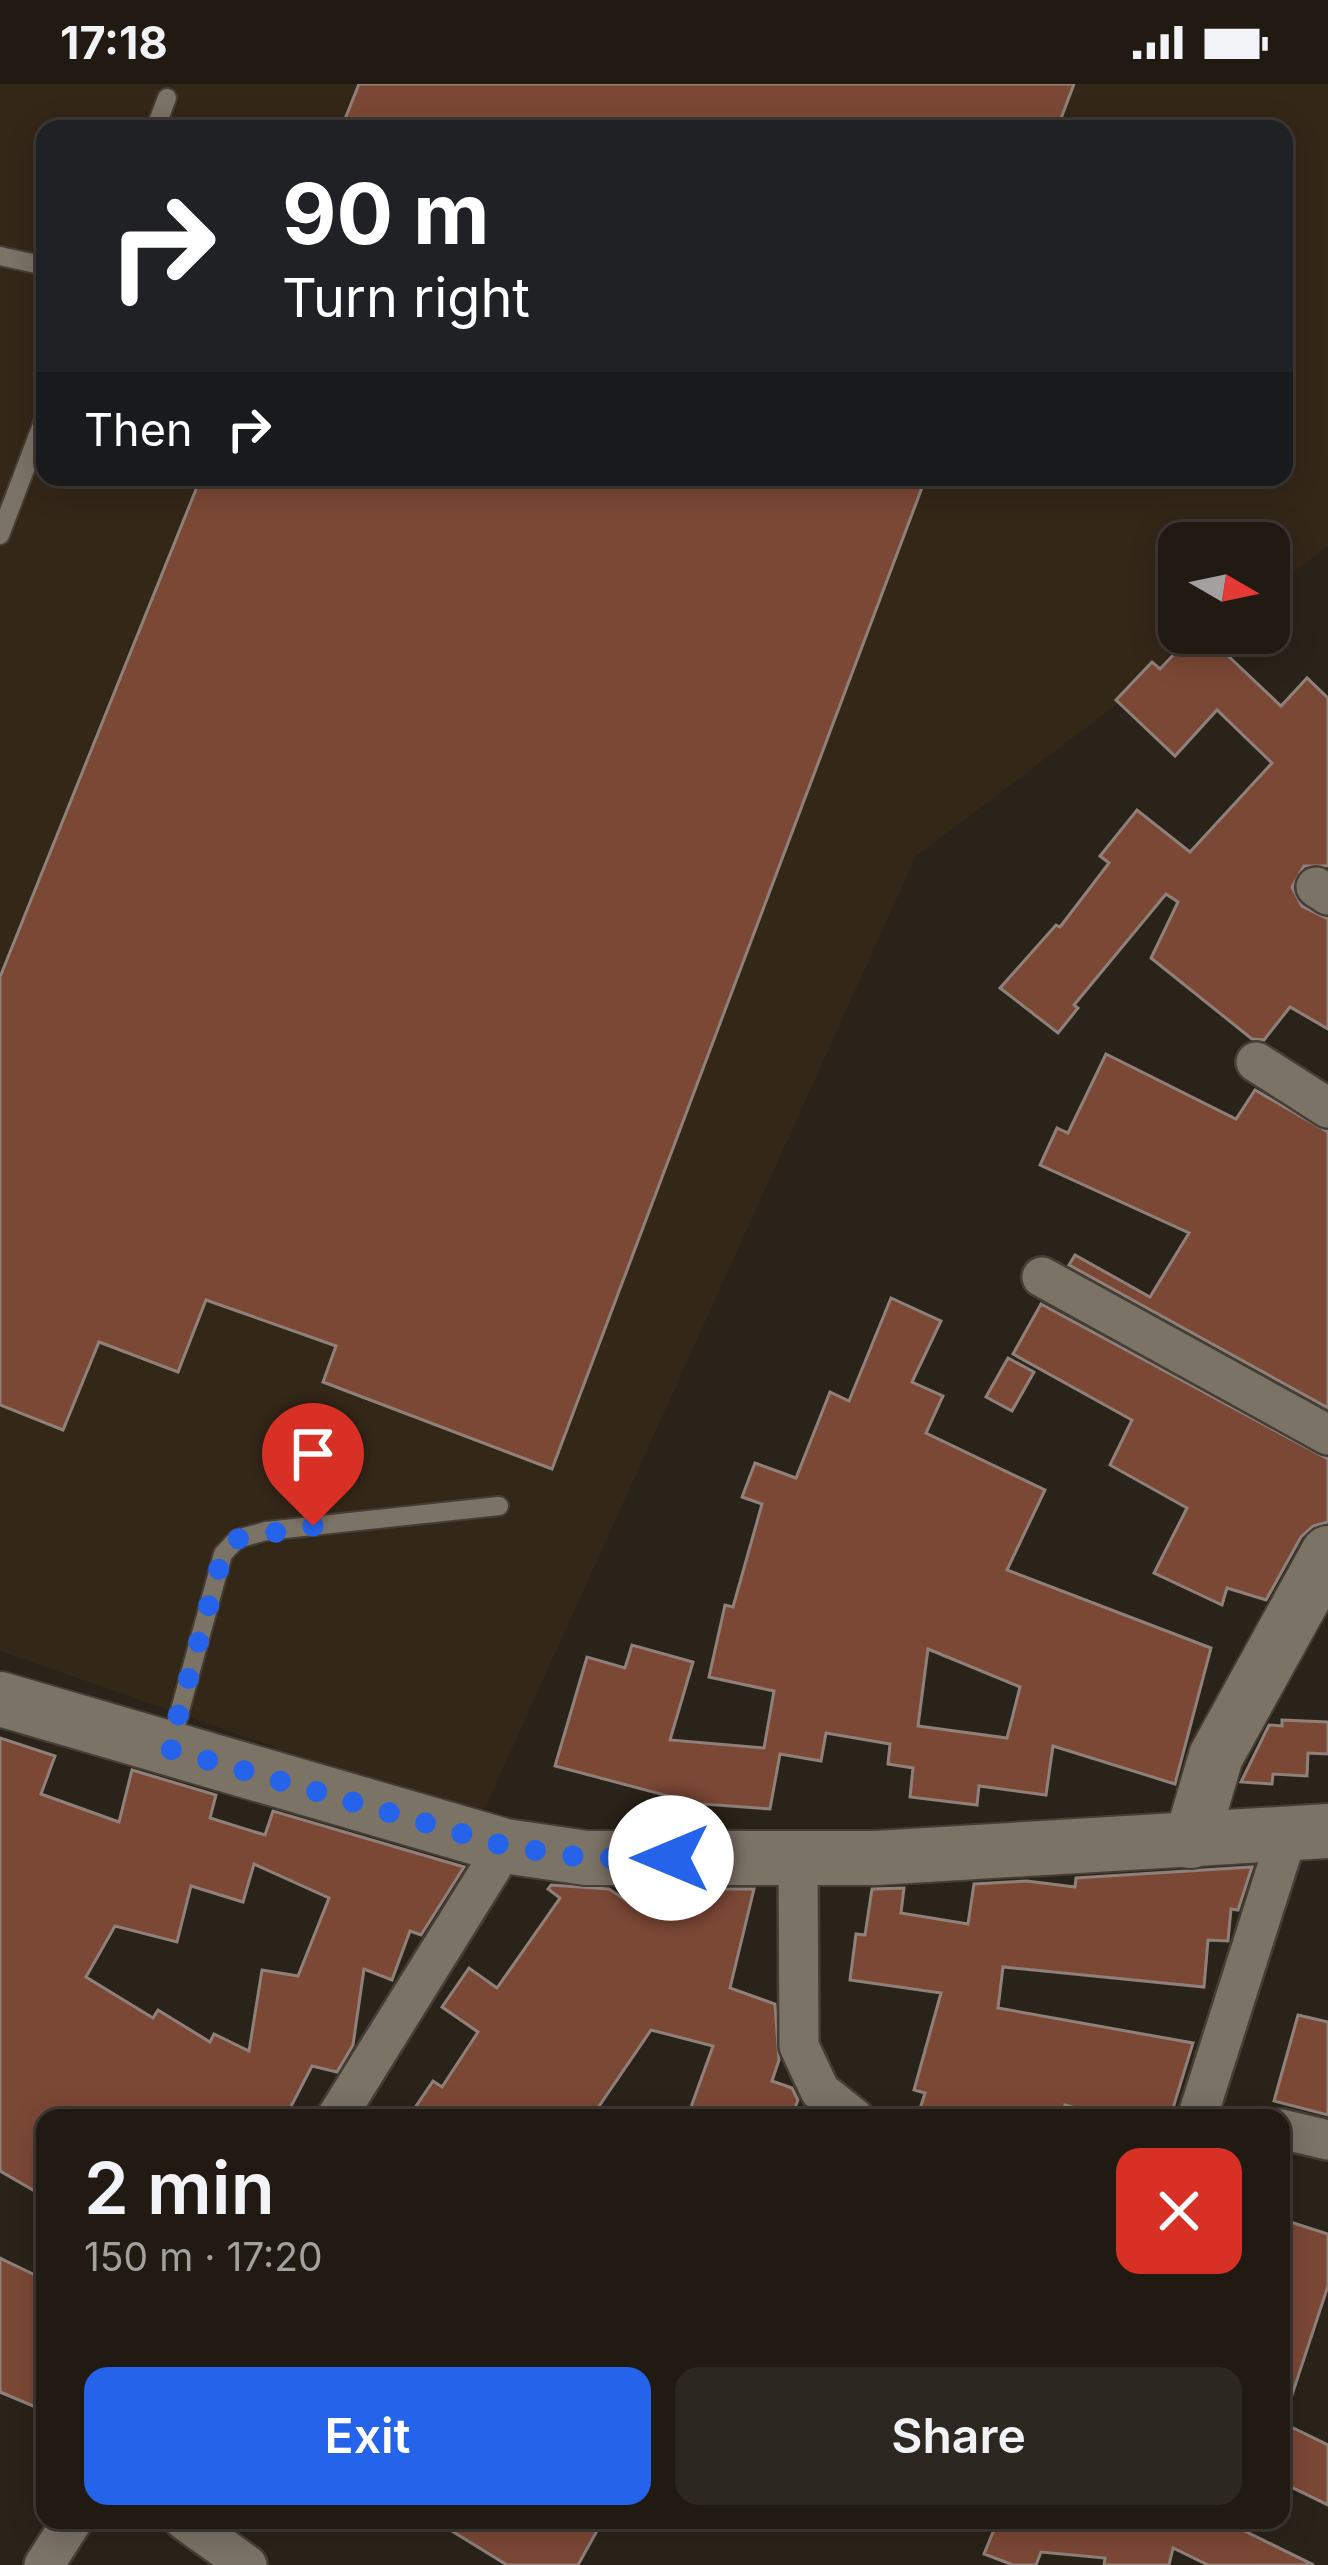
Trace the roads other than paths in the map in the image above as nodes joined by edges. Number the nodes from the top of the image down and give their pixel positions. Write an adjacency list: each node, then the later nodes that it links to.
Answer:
1 (167, 98): 2 (lane)
2 (158, 120)
3 (0, 256): 4 (lane)
4 (36, 264)
5 (36, 441): 6 (lane)
6 (0, 535)
7 (1256, 1062): 8 (street)
8 (1328, 1108)
9 (1042, 1276): 10 (street)
10 (1328, 1435)
11 (499, 1506): 14 (lane)
12 (1325, 1564): 16 (main road)
13 (0, 1700): 14 (main road)
14 (169, 1749): 17 (main road)
15 (1308, 1832): 16 (main road); 21 (street)
16 (1191, 1840): 18 (main road)
17 (505, 1846): 18 (main road); 19 (street)
18 (798, 1858): 20 (street)
19 (342, 2109)
20 (843, 2109)
21 (1211, 2109)
22 (1290, 2131): 23 (street)
23 (1328, 2140)
24 (67, 2529): 26 (street)
25 (197, 2529): 27 (street)
26 (44, 2565)
27 (247, 2565)

